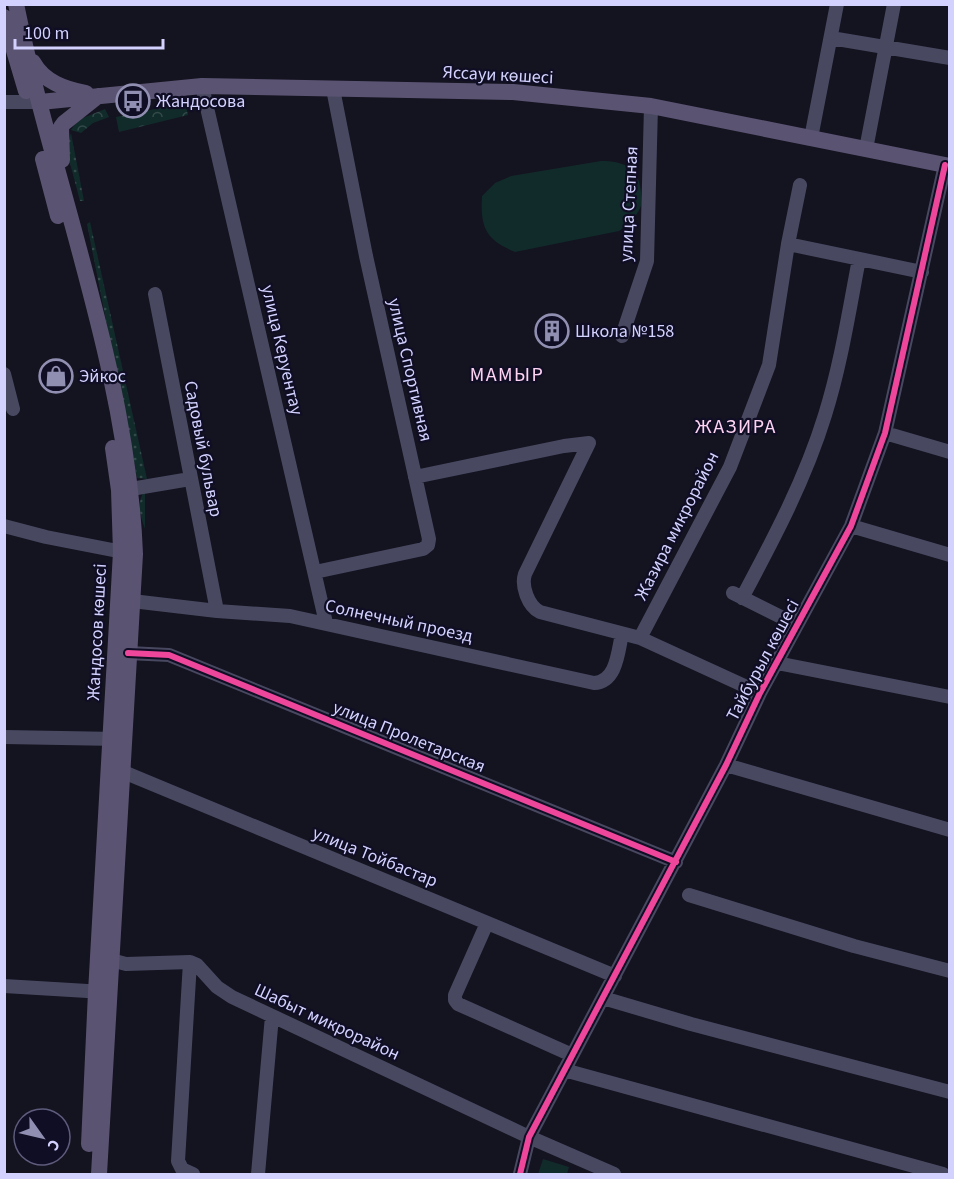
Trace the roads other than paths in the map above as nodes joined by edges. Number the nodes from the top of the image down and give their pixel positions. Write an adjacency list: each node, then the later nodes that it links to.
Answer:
1 (16, 4): 5 (main road)
2 (837, 4): 6 (street)
3 (894, 4): 7 (street)
4 (4, 17): 13 (main road)
5 (22, 33): 11 (main road); 13 (main road)
6 (831, 38): 7 (street); 15 (street)
7 (885, 46): 8 (street); 16 (street)
8 (950, 58)
9 (202, 86): 10 (main road, Яссауи көшесі); 11 (main road, Яссауи көшесі); 36 (street, улица Керуентау)
10 (333, 89): 14 (main road, Яссауи көшесі); 29 (street, улица Спортивная)
11 (99, 96): 13 (main road, Яссауи көшесі); 18 (main road)
12 (4, 102): 13 (street)
13 (34, 102): 18 (main road); 34 (main road, Жандосов көшесі)
14 (651, 106): 15 (main road, Яссауи көшесі); 24 (street, улица Степная)
15 (811, 138): 16 (main road, Яссауи көшесі)
16 (866, 149): 17 (main road, Яссауи көшесі)
17 (947, 166): 22 (street, Тайбурыл көшесі)
18 (62, 185): 31 (main road, Жандосов көшесі)
19 (800, 185): 20 (street, Жазира микрорайон)
20 (788, 244): 21 (street); 42 (street, Жазира микрорайон)
21 (859, 259): 22 (street); 40 (street)
22 (922, 272): 27 (street, Тайбурыл көшесі)
23 (155, 294): 30 (street, Садовый бульвар)
24 (622, 336)
25 (4, 374): 26 (street)
26 (13, 409)
27 (885, 433): 28 (street); 33 (street, Тайбурыл көшесі)
28 (950, 452)
29 (415, 477): 36 (street, улица Спортивная); 41 (street, Тайбурыл көшесі)
30 (190, 479): 31 (street); 38 (street, Садовый бульвар)
31 (131, 489): 34 (main road, Жандосов көшесі)
32 (4, 526): 34 (street)
33 (851, 526): 35 (street); 40 (street, Тайбурыл көшесі)
34 (128, 553): 37 (main road, Жандосов көшесі); 48 (main road, Жандосов көшесі)
35 (950, 555)
36 (315, 572): 39 (street, улица Керуентау)
37 (132, 601): 38 (street, Солнечный проезд); 43 (main road, Жандосов көшесі)
38 (217, 611): 39 (street, Солнечный проезд)
39 (326, 623): 41 (street, Солнечный проезд)
40 (797, 625): 44 (street, Тайбурыл көшесі)
41 (622, 634): 42 (street, Тайбурыл көшесі)
42 (640, 638): 45 (street, Тайбурыл көшесі)
43 (129, 653): 48 (main road, Жандосов көшесі); 52 (street, улица Пролетарская)
44 (777, 663): 45 (street, Тайбурыл көшесі); 46 (street)
45 (760, 693): 49 (street, Тайбурыл көшесі)
46 (950, 697)
47 (4, 737): 48 (street)
48 (117, 739): 50 (main road, Жандосов көшесі); 60 (main road, Жандосов көшесі)
49 (726, 765): 51 (street); 52 (street, Тайбурыл көшесі)
50 (121, 771): 54 (street, улица Тойбастар); 55 (main road, Жандосов көшесі)
51 (950, 830)
52 (676, 862): 58 (street, Тайбурыл көшесі)
53 (689, 895): 57 (street)
54 (487, 923): 58 (street, улица Тойбастар); 63 (street)
55 (111, 960): 56 (street); 60 (main road, Жандосов көшесі)
56 (190, 962): 62 (street, Шабыт микрорайон); 69 (street)
57 (950, 971)
58 (615, 976): 61 (street, Тайбурыл көшесі)
59 (4, 986): 60 (street)
60 (102, 992): 67 (main road, Жандосов көшесі); 68 (main road, Жандосов көшесі)
61 (603, 998): 63 (street, Тайбурыл көшесі); 65 (street)
62 (272, 1016): 66 (street, Шабыт микрорайон); 70 (street)
63 (572, 1054): 64 (street, Тайбурыл көшесі)
64 (564, 1070): 66 (street, Тайбурыл көшесі); 73 (street)
65 (950, 1092)
66 (529, 1137): 71 (street, Тайбурыл көшесі); 72 (street, Шабыт микрорайон)
67 (88, 1174)
68 (99, 1174)
69 (193, 1174)
70 (258, 1174)
71 (520, 1174)
72 (614, 1174)
73 (943, 1174)

